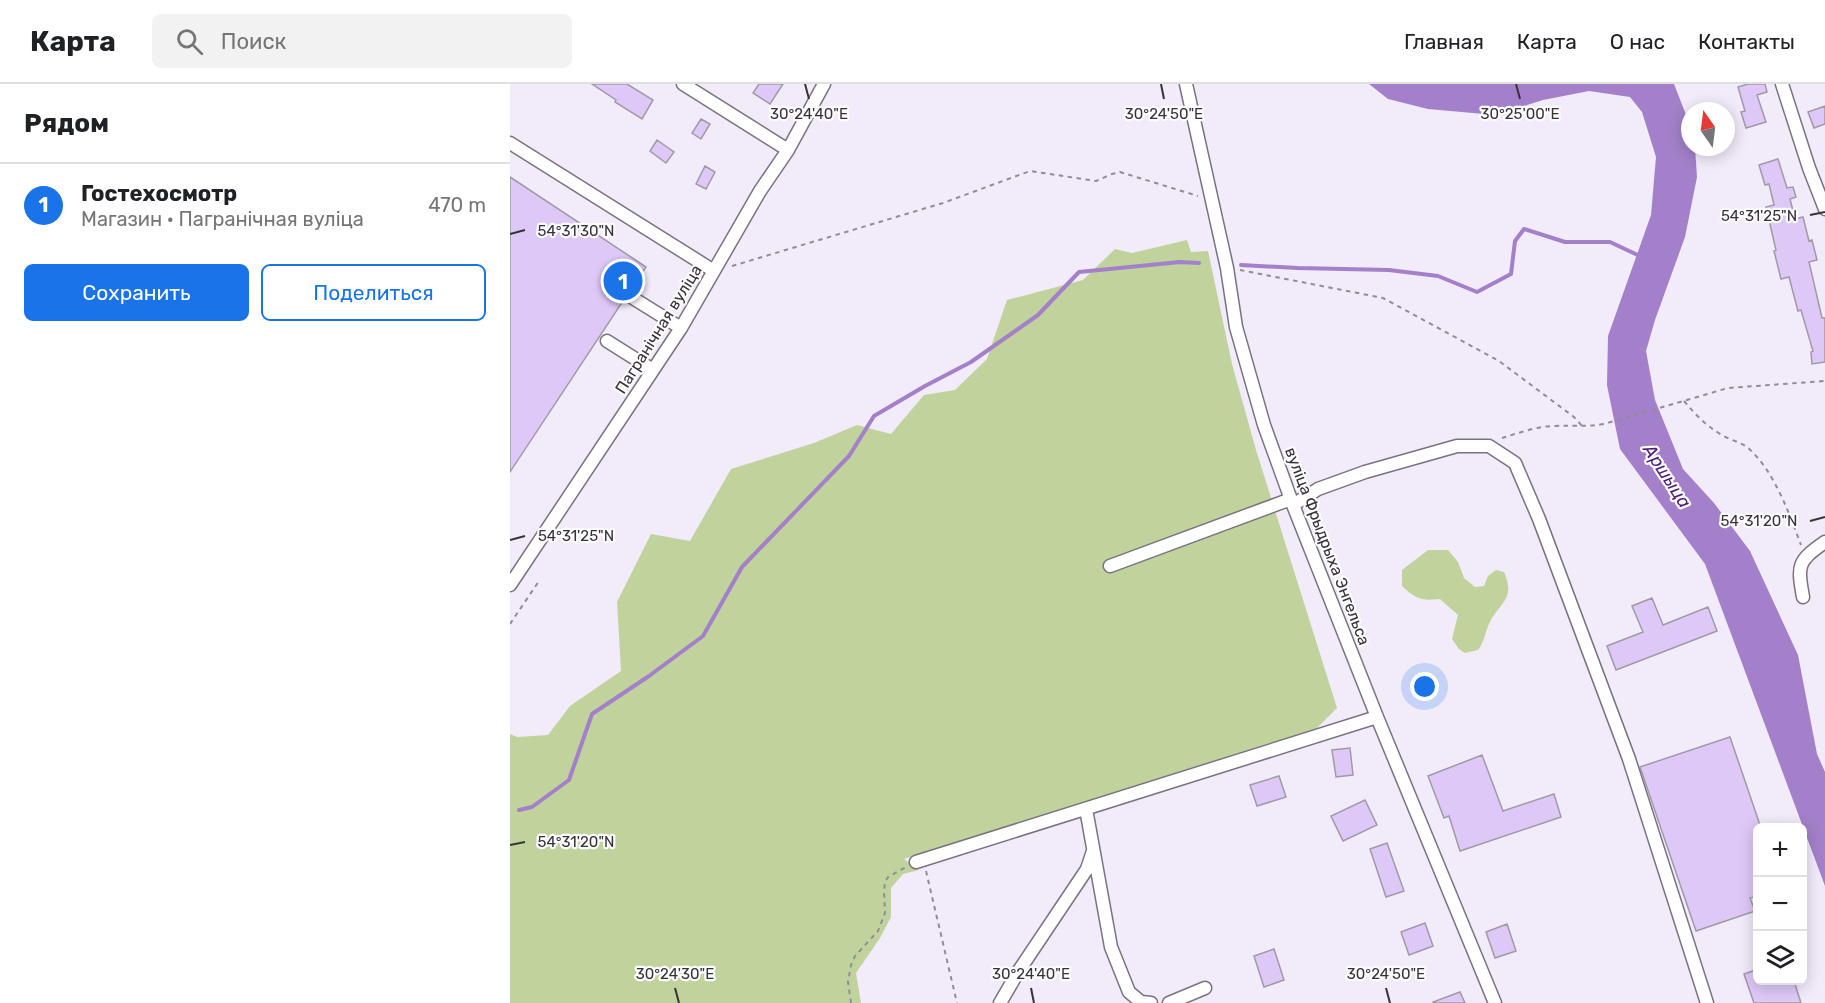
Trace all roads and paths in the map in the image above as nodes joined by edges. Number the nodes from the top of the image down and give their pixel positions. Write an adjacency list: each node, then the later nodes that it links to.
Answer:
1 (683, 84): 6 (street)
2 (824, 84): 6 (street, Пагранічная вуліца)
3 (1186, 84): 7 (street, вуліца Фрыдрыха Энгельса)
4 (1782, 84): 8 (street)
5 (510, 143): 10 (street)
6 (788, 150): 10 (street, Пагранічная вуліца)
7 (1212, 201): 9 (street, вуліца Фрыдрыха Энгельса); 10 (path)
8 (1825, 209)
9 (1227, 267): 17 (path); 19 (street, вуліца Фрыдрыха Энгельса)
10 (714, 271): 12 (street, Пагранічная вуліца)
11 (628, 295): 12 (street)
12 (681, 328): 14 (street, Пагранічная вуліца)
13 (607, 341): 14 (street)
14 (653, 370): 24 (street, Пагранічная вуліца)
15 (1825, 381): 16 (path)
16 (1683, 400): 17 (path); 21 (path)
17 (1582, 427): 18 (path)
18 (1490, 446): 19 (street); 38 (street)
19 (1292, 502): 22 (street); 27 (street, вуліца Фрыдрыха Энгельса)
20 (1825, 542): 21 (street)
21 (1805, 556): 25 (street)
22 (1110, 566)
23 (539, 581): 26 (path)
24 (510, 585)
25 (1803, 597)
26 (510, 624)
27 (1377, 717): 28 (street); 37 (street, вуліца Фрыдрыха Энгельса)
28 (1086, 809): 29 (street); 30 (street)
29 (1094, 849): 34 (street); 35 (street)
30 (920, 861): 32 (path); 33 (path)
31 (1205, 988): 36 (street)
32 (851, 1003)
33 (957, 1003)
34 (1000, 1003)
35 (1151, 1003)
36 (1169, 1003)
37 (1495, 1003)
38 (1707, 1003)

